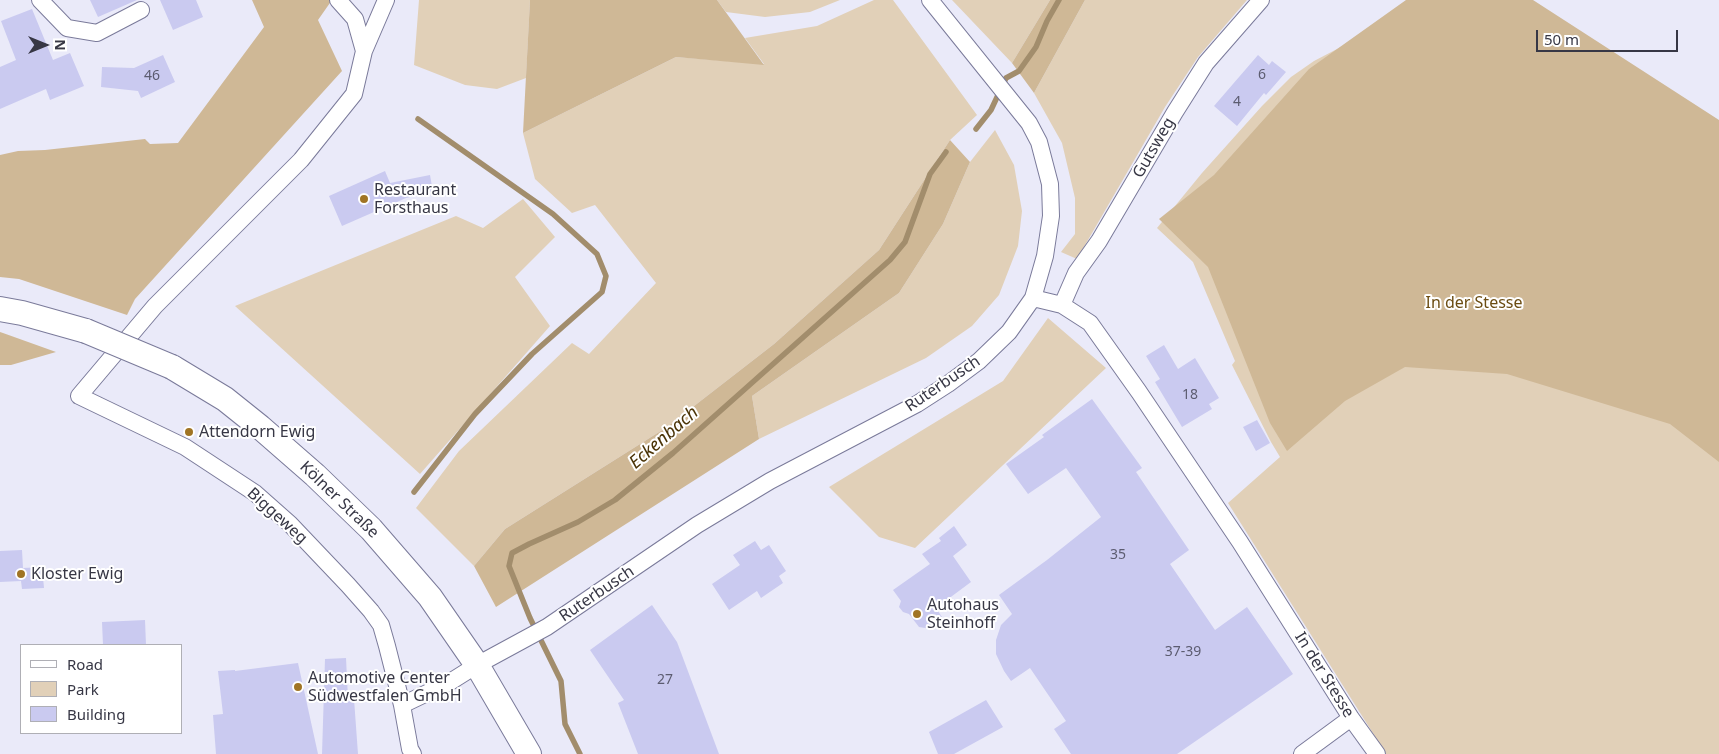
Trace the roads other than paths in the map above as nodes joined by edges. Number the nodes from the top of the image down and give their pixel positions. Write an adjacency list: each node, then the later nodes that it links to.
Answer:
1 (40, 0): 6 (street)
2 (338, 0): 7 (street)
3 (386, 0): 7 (street)
4 (930, 0): 8 (street, Ruterbusch)
5 (1260, 0): 9 (street, Gutsweg)
6 (141, 10)
7 (364, 51): 12 (street, Biggeweg)
8 (1033, 298): 9 (street, In der Stesse); 11 (street, Ruterbusch)
9 (1062, 305): 13 (street, In der Stesse)
10 (0, 309): 11 (main road, Kölner Straße, bridge)
11 (477, 665): 12 (street); 15 (main road, Kölner Straße)
12 (402, 705): 14 (street)
13 (1351, 718): 16 (street); 17 (street, In der Stesse)
14 (413, 754)
15 (529, 754)
16 (1302, 754)
17 (1377, 754)

